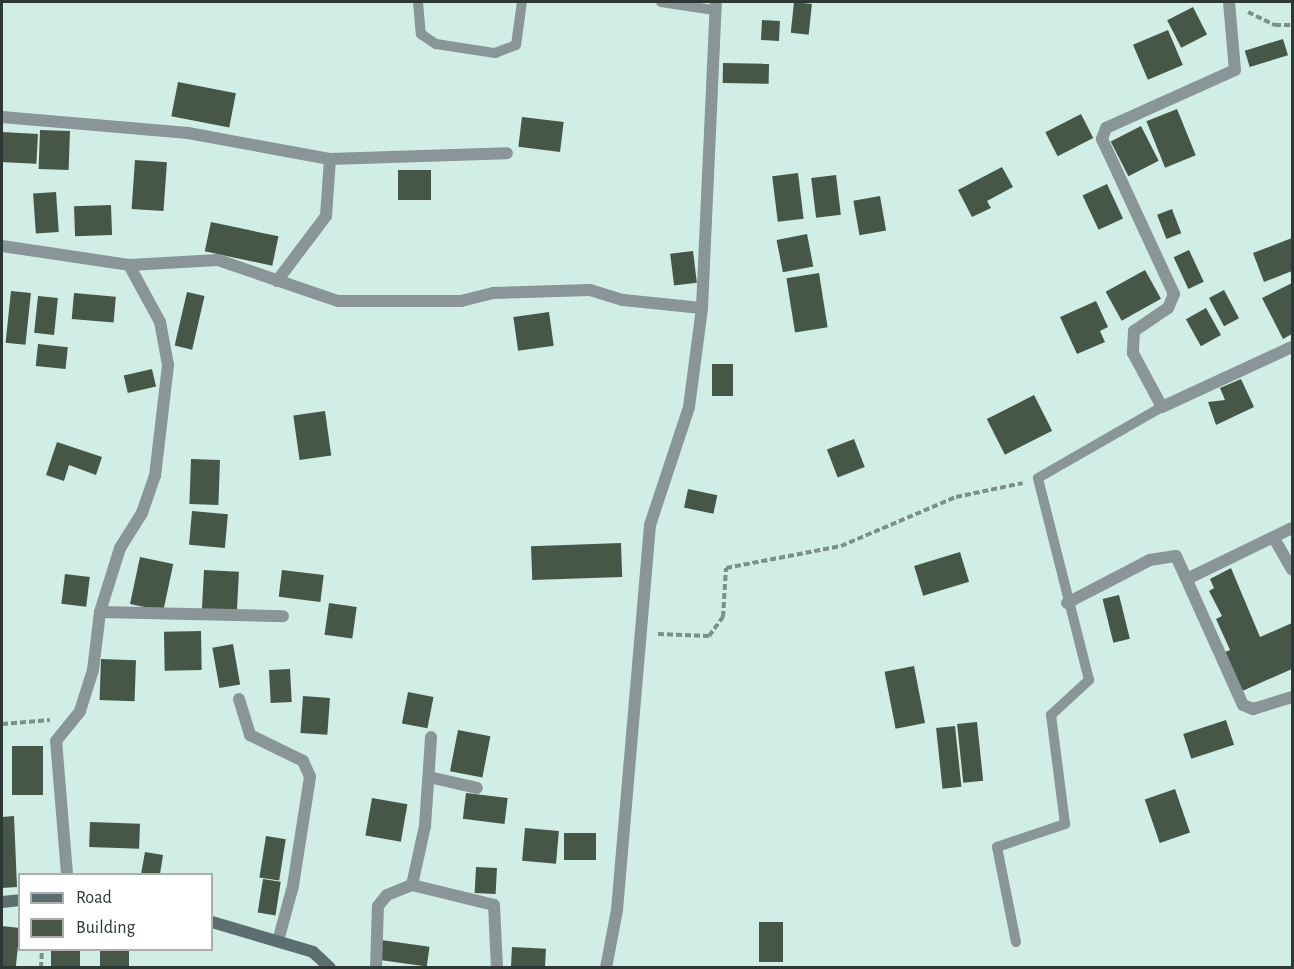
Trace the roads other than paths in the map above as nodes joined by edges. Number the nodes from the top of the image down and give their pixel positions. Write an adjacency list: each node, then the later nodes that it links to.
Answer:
1 (418, 2): 2 (lane)
2 (522, 2)
3 (661, 2): 5 (lane)
4 (1230, 3): 14 (street)
5 (715, 6): 12 (street)
6 (2, 117): 8 (street)
7 (507, 153): 8 (street)
8 (330, 159): 11 (street)
9 (2, 246): 10 (street)
10 (129, 265): 11 (street); 20 (street)
11 (277, 281): 12 (street)
12 (702, 308): 37 (street)
13 (1293, 347): 14 (street)
14 (1162, 407): 19 (lane)
15 (1293, 528): 16 (street)
16 (1275, 540): 17 (street); 18 (street)
17 (1293, 569)
18 (1189, 578): 19 (street); 22 (street)
19 (1067, 603): 33 (lane)
20 (100, 612): 21 (street); 27 (street)
21 (283, 616)
22 (1293, 697)
23 (239, 699): 32 (street)
24 (431, 737): 25 (street)
25 (429, 777): 26 (street); 28 (street)
26 (477, 788)
27 (67, 873)
28 (412, 885): 35 (street); 36 (street)
29 (18, 900): 30 (street)
30 (2, 902)
31 (213, 922): 32 (street)
32 (279, 941): 34 (street)
33 (1016, 942)
34 (330, 968)
35 (376, 968)
36 (497, 968)
37 (606, 968)

